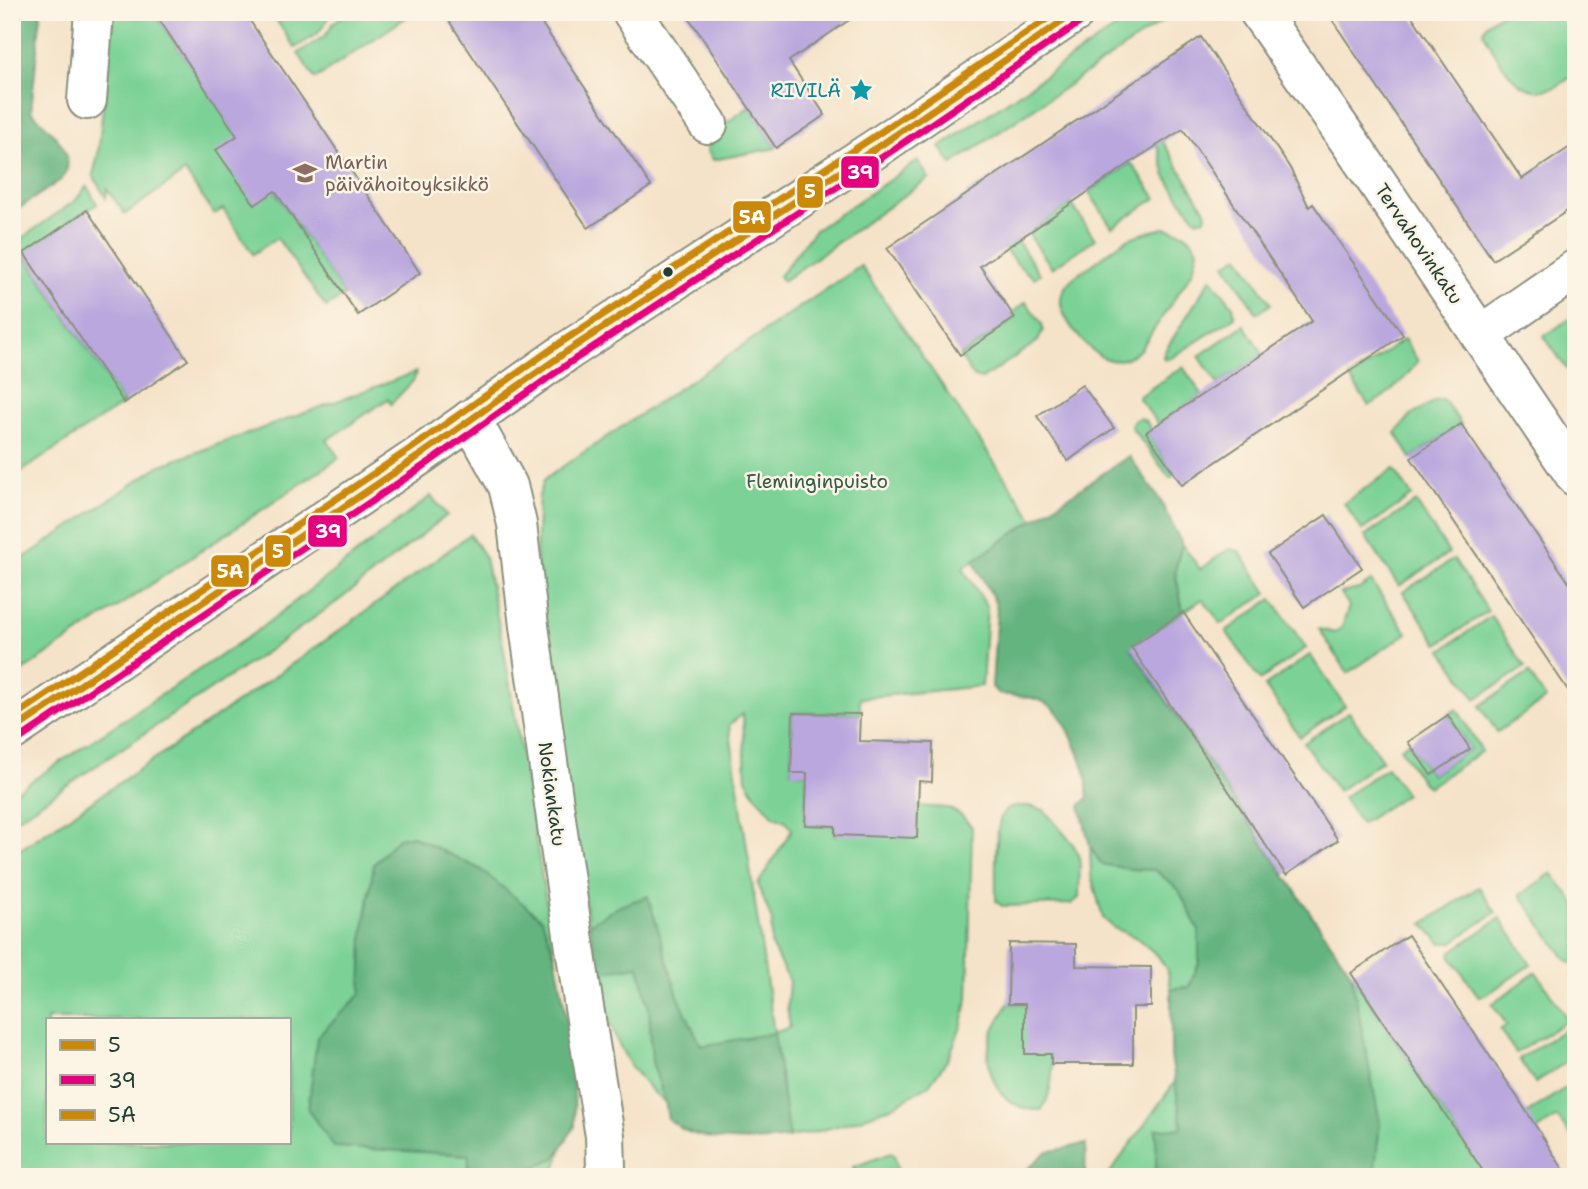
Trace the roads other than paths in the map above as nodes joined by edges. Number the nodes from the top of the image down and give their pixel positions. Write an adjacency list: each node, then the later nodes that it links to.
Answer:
1 (94, 12): 5 (street)
2 (632, 12): 6 (street)
3 (1076, 12): 9 (street)
4 (1259, 12): 8 (street, Tervahovinkatu)
5 (87, 100)
6 (708, 124)
7 (1576, 269): 8 (street)
8 (1480, 335): 10 (street, Tervahovinkatu)
9 (471, 419): 11 (street); 12 (street, Nokiankatu)
10 (1576, 477)
11 (12, 731)
12 (603, 1177)

